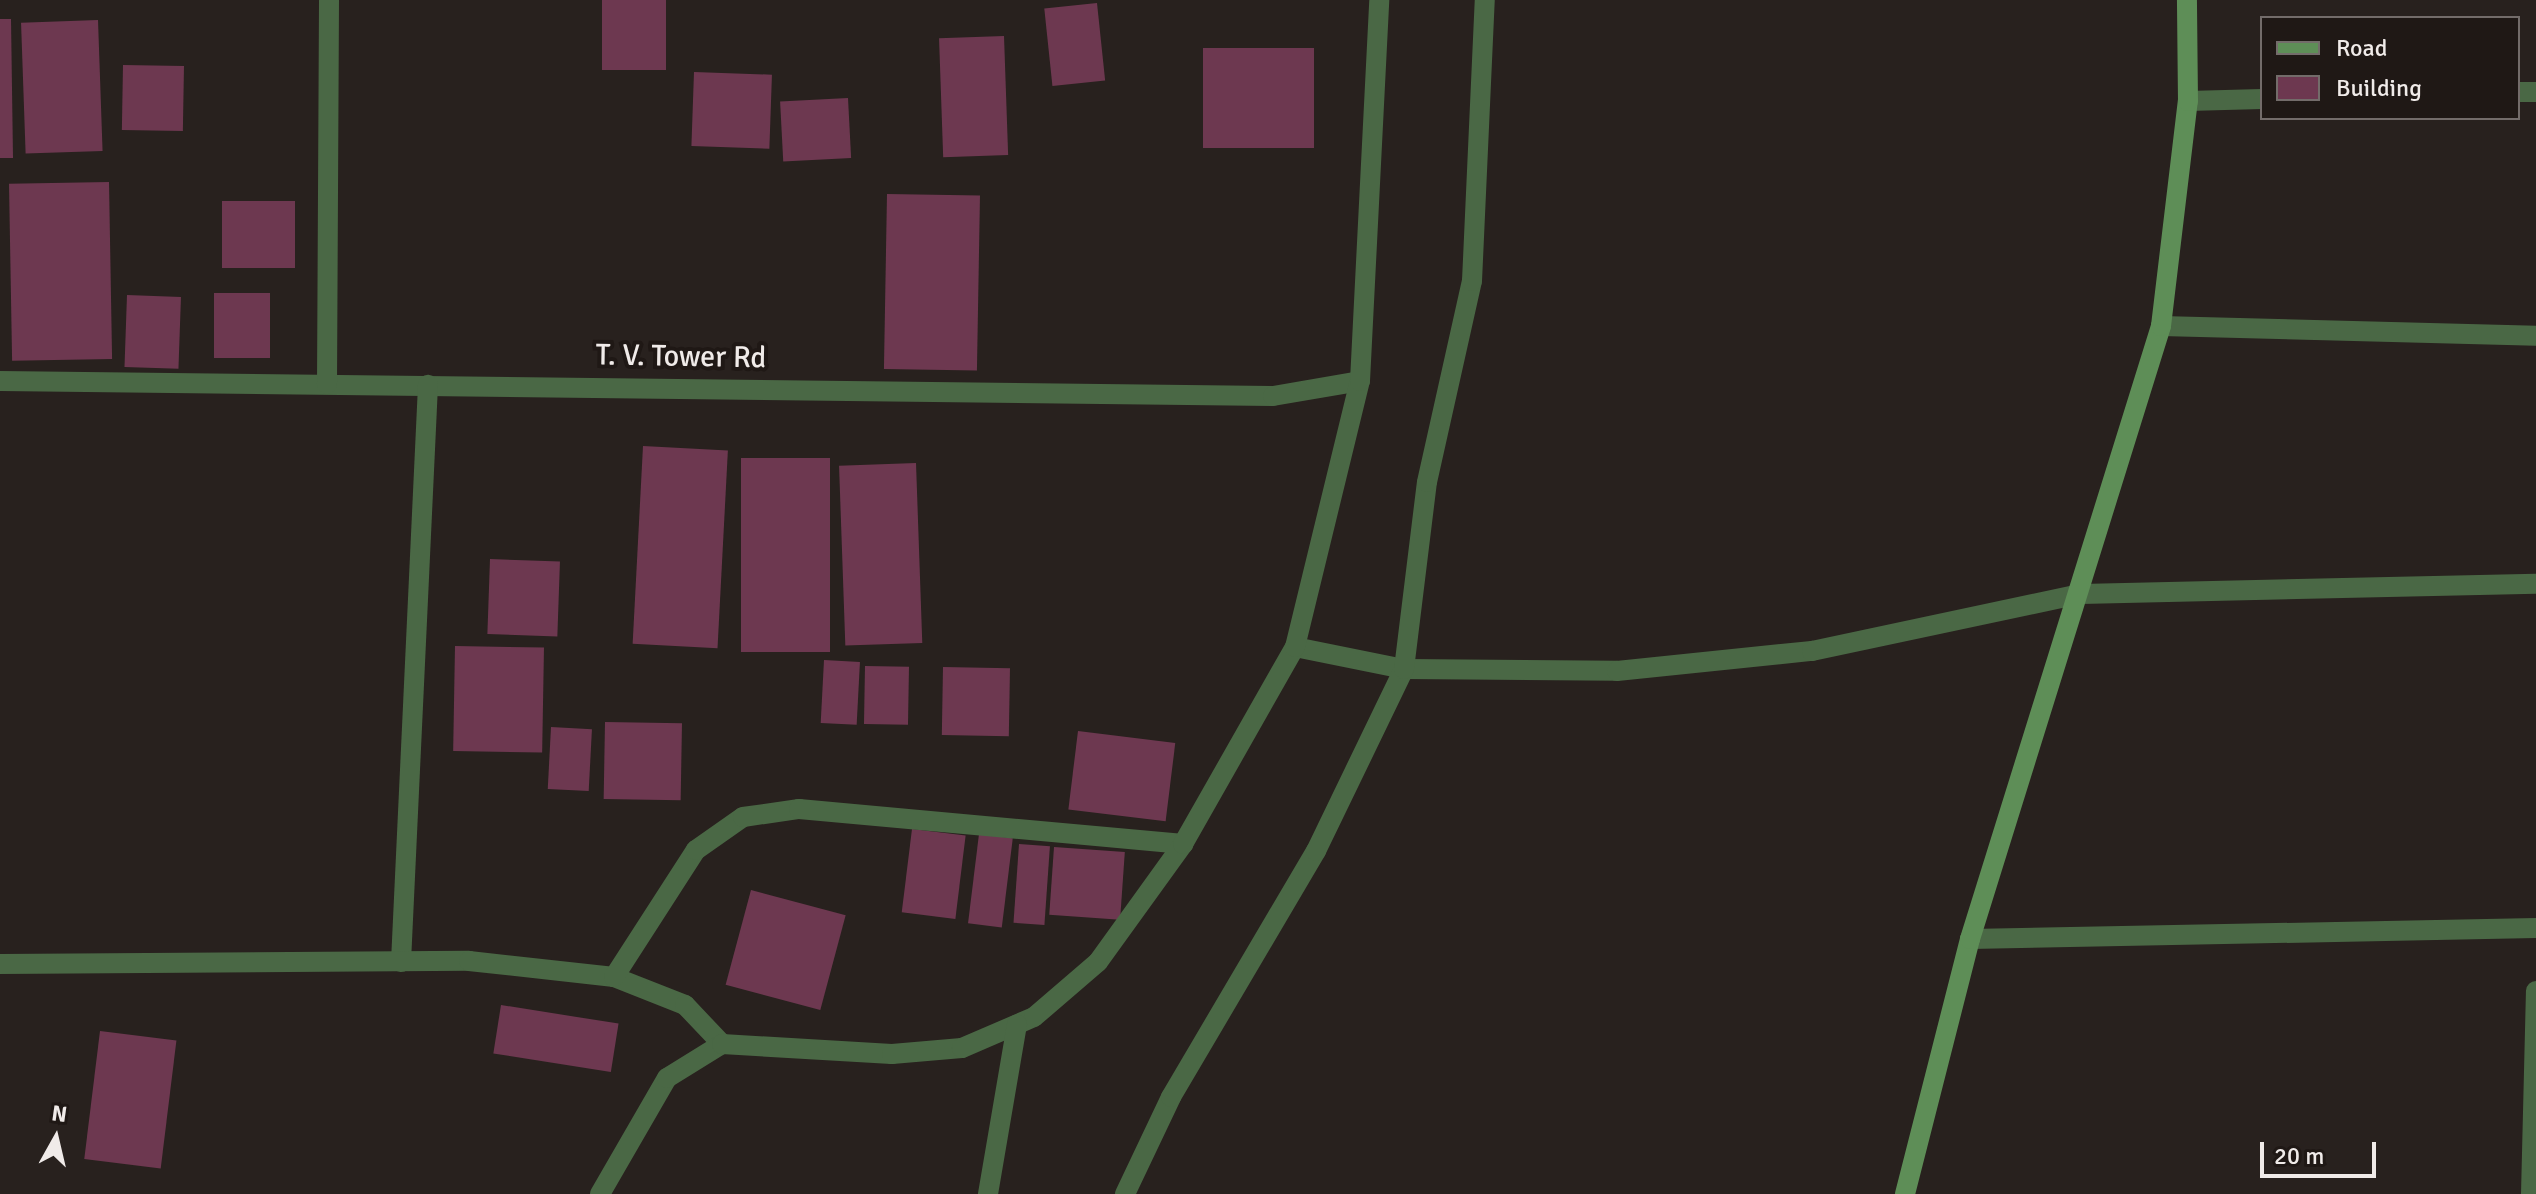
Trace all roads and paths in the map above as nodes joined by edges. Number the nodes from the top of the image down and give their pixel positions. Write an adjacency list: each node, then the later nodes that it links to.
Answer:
1 (329, 0): 11 (street)
2 (1379, 0): 10 (street)
3 (1485, 0): 16 (street)
4 (2187, 0): 6 (main road)
5 (2260, 99): 6 (street)
6 (2188, 101): 7 (main road)
7 (2161, 326): 8 (street); 14 (main road)
8 (2536, 336)
9 (0, 381): 11 (street, T. V. Tower Rd)
10 (1360, 381): 12 (street, T. V. Tower Rd); 15 (street)
11 (327, 384): 12 (street, T. V. Tower Rd)
12 (428, 385): 20 (street)
13 (2536, 584): 14 (street)
14 (2081, 594): 16 (street); 19 (main road)
15 (1295, 647): 16 (street); 17 (street)
16 (1404, 669): 28 (street)
17 (1183, 844): 22 (street); 24 (street)
18 (2536, 928): 19 (street)
19 (1970, 939): 29 (main road)
20 (401, 962): 21 (street); 22 (street)
21 (0, 964)
22 (614, 977): 25 (street)
23 (2536, 991): 30 (street)
24 (1017, 1024): 25 (street); 27 (street)
25 (722, 1044): 26 (street)
26 (600, 1194)
27 (988, 1194)
28 (1125, 1194)
29 (1905, 1194)
30 (2531, 1194)

